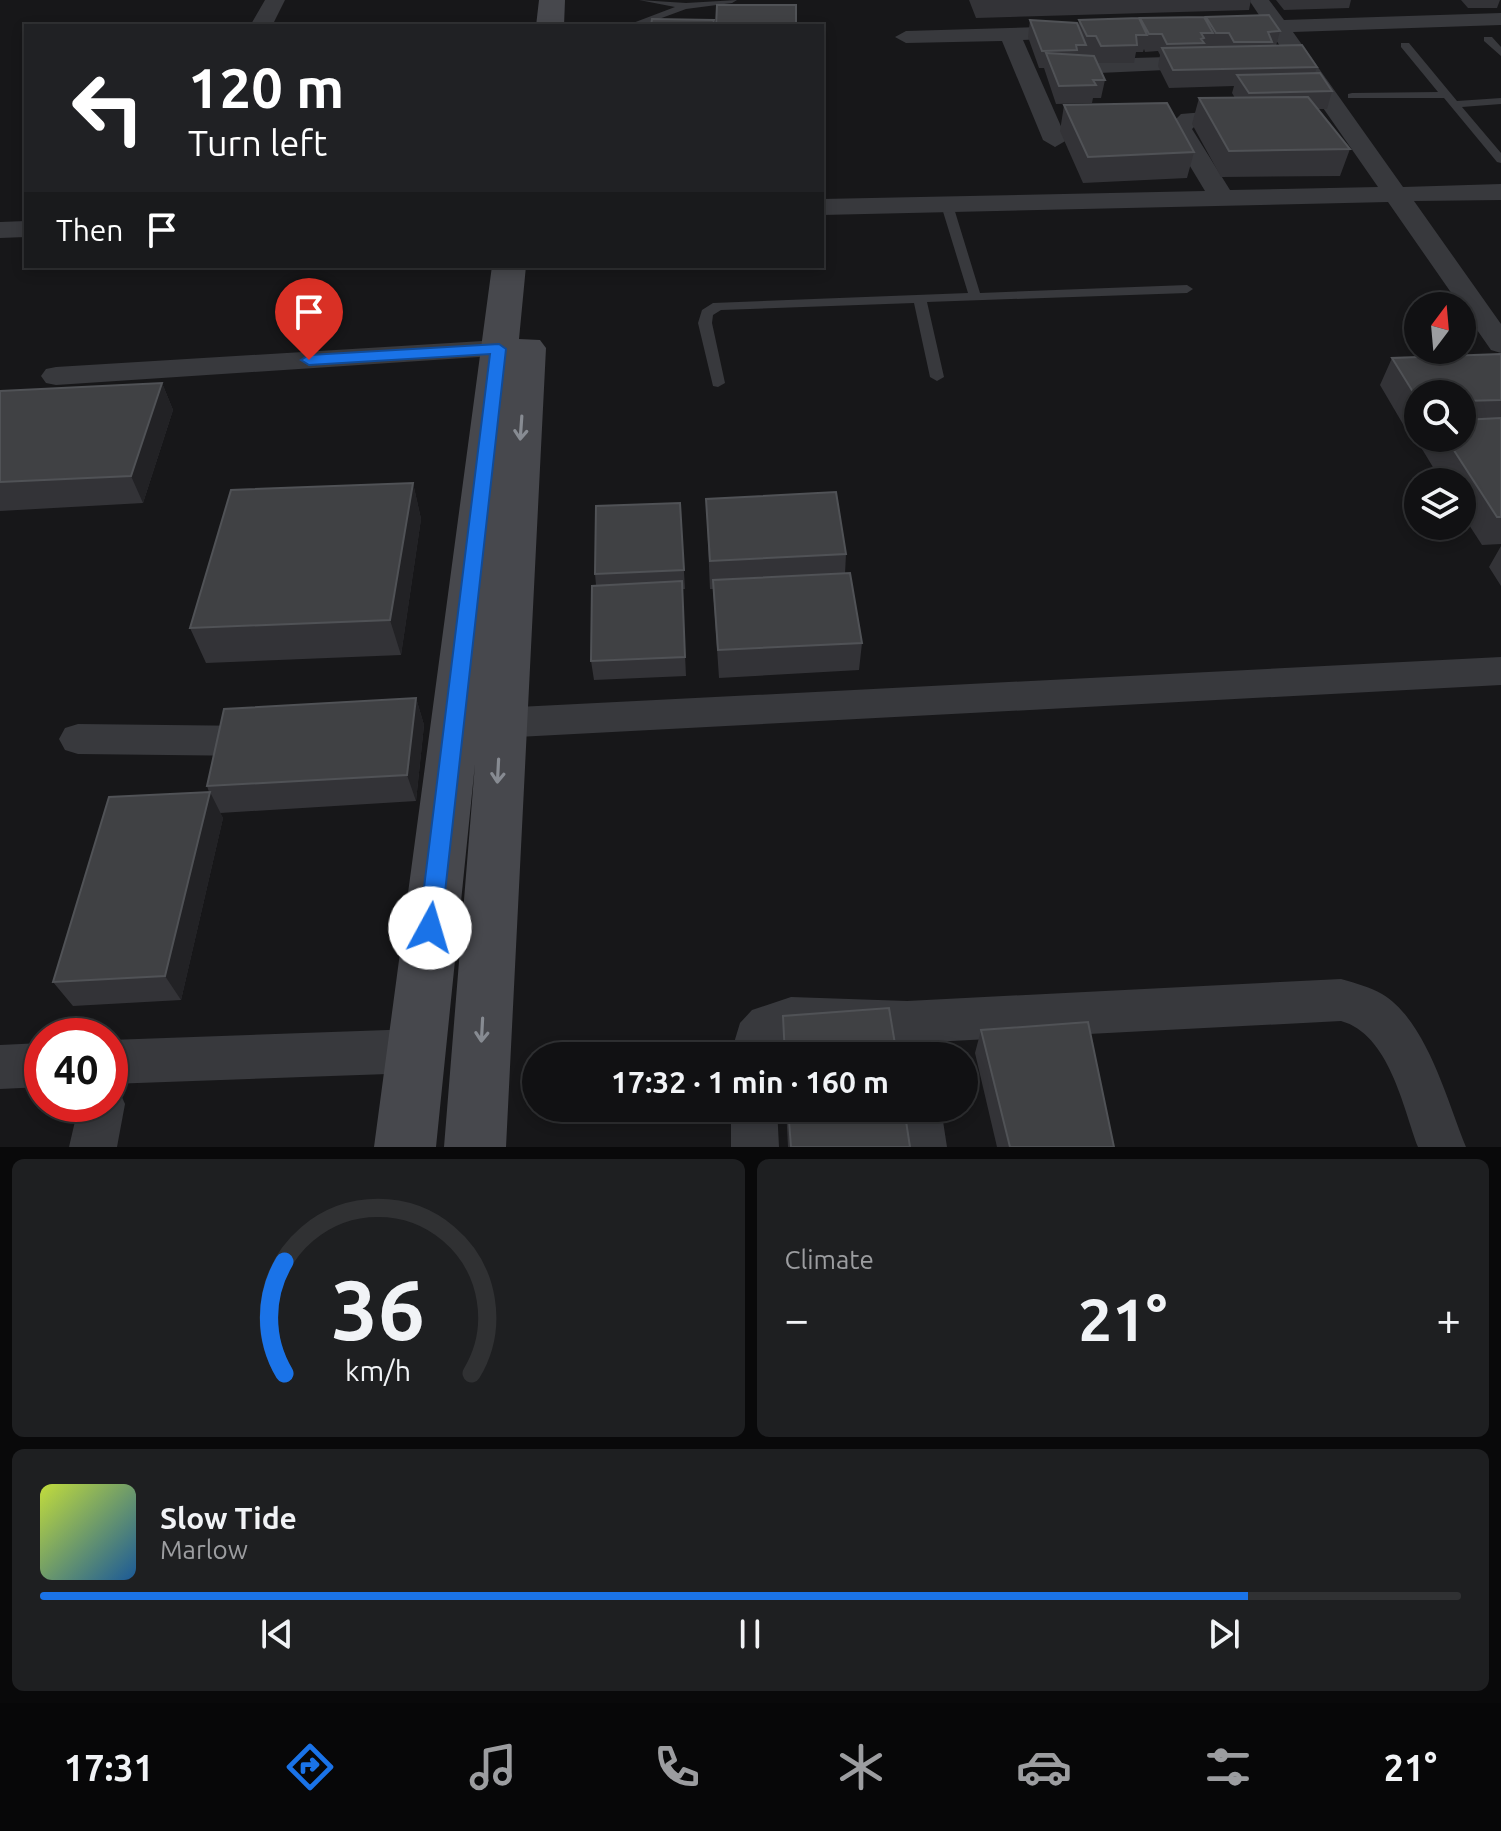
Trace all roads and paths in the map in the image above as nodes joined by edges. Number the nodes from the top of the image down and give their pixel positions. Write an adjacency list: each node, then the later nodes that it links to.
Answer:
1 (275, 0): 11 (street)
2 (552, 0): 12 (street)
3 (644, 0): 7 (lane)
4 (732, 0): 7 (lane)
5 (1259, 0): 14 (street)
6 (1378, 0): 10 (street)
7 (686, 6): 13 (lane)
8 (1501, 19): 10 (street)
9 (1216, 22): 14 (street)
10 (1396, 23): 14 (street)
11 (262, 24)
12 (550, 24)
13 (636, 24)
14 (1278, 26): 21 (street)
15 (1102, 31): 16 (street)
16 (1010, 34): 17 (street); 30 (street)
17 (906, 37)
18 (1488, 39): 20 (lane)
19 (1405, 45): 25 (lane)
20 (1501, 53)
21 (1302, 60): 22 (street); 27 (street)
22 (1271, 61)
23 (1224, 62): 24 (street)
24 (1099, 66)
25 (1450, 100): 26 (lane); 27 (lane); 31 (lane)
26 (1501, 101)
27 (1345, 104): 28 (street); 33 (street)
28 (1308, 113)
29 (1262, 115): 34 (street)
30 (1055, 140)
31 (1501, 160)
32 (1501, 192): 33 (street)
33 (1396, 195): 34 (street); 44 (street)
34 (1223, 199): 35 (street)
35 (947, 205): 36 (street); 42 (lane)
36 (824, 207)
37 (24, 229): 38 (street)
38 (0, 230)
39 (509, 268): 45 (street)
40 (534, 268): 50 (street, one-way to 50)
41 (1187, 289): 42 (lane)
42 (975, 296): 43 (lane)
43 (919, 298): 47 (lane); 48 (lane)
44 (1501, 344)
45 (499, 349): 46 (street); 51 (street)
46 (56, 376)
47 (937, 377)
48 (718, 383)
49 (1501, 671): 50 (street)
50 (501, 722): 51 (street); 65 (street, one-way to 65)
51 (441, 737): 56 (street)
52 (78, 739): 53 (street)
53 (295, 741)
54 (909, 1039): 55 (street); 68 (street)
55 (755, 1042)
56 (416, 1051): 57 (street); 64 (street)
57 (128, 1063)
58 (24, 1066): 59 (street)
59 (0, 1067)
60 (98, 1122): 63 (street)
61 (754, 1122): 66 (street)
62 (920, 1122): 67 (street)
63 (93, 1147)
64 (405, 1147)
65 (475, 1147)
66 (755, 1147)
67 (923, 1147)
68 (1442, 1147)

